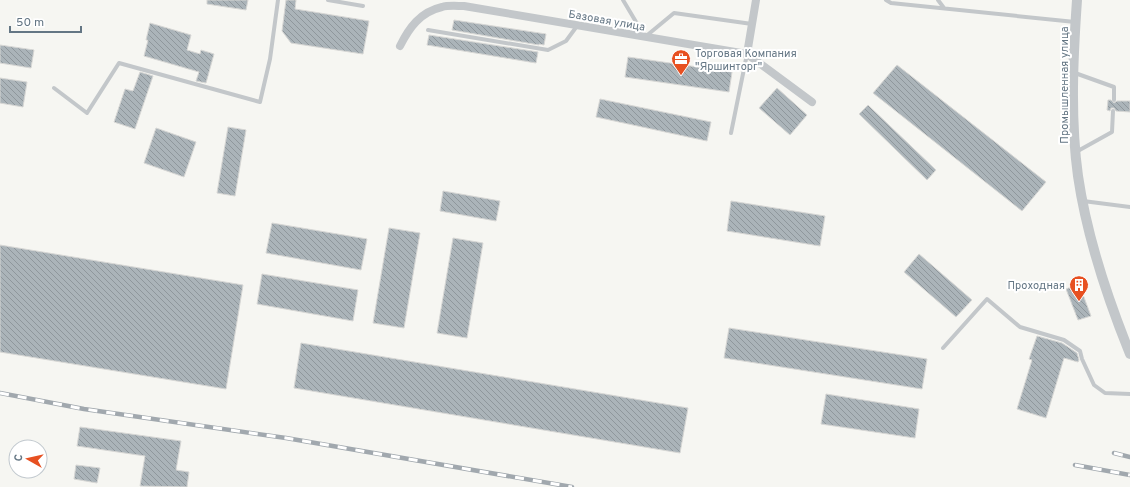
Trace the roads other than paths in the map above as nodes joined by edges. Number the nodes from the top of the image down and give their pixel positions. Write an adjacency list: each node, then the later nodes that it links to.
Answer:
1 (278, 0): 18 (lane)
2 (328, 0): 8 (lane)
3 (623, 0): 14 (lane)
4 (756, 0): 11 (street)
5 (886, 0): 9 (lane)
6 (938, 0): 9 (lane)
7 (1077, 0): 10 (street, Промышленная улица)
8 (364, 6)
9 (944, 8): 10 (lane)
10 (1076, 22): 17 (street, Промышленная улица)
11 (752, 24): 14 (lane); 16 (street)
12 (577, 26): 13 (lane); 14 (street, Базовая улица); 15 (street, Базовая улица)
13 (428, 30)
14 (645, 38): 16 (street, Базовая улица)
15 (400, 46)
16 (747, 54): 20 (street, Базовая улица); 22 (lane)
17 (1074, 72): 19 (lane); 23 (street, Промышленная улица)
18 (54, 88)
19 (1114, 100)
20 (812, 102)
21 (1113, 111): 23 (lane)
22 (731, 133)
23 (1076, 152): 24 (street, Промышленная улица)
24 (1082, 201): 25 (lane); 27 (street, Промышленная улица)
25 (1130, 207)
26 (943, 348): 28 (lane)
27 (1130, 354)
28 (1130, 394)

